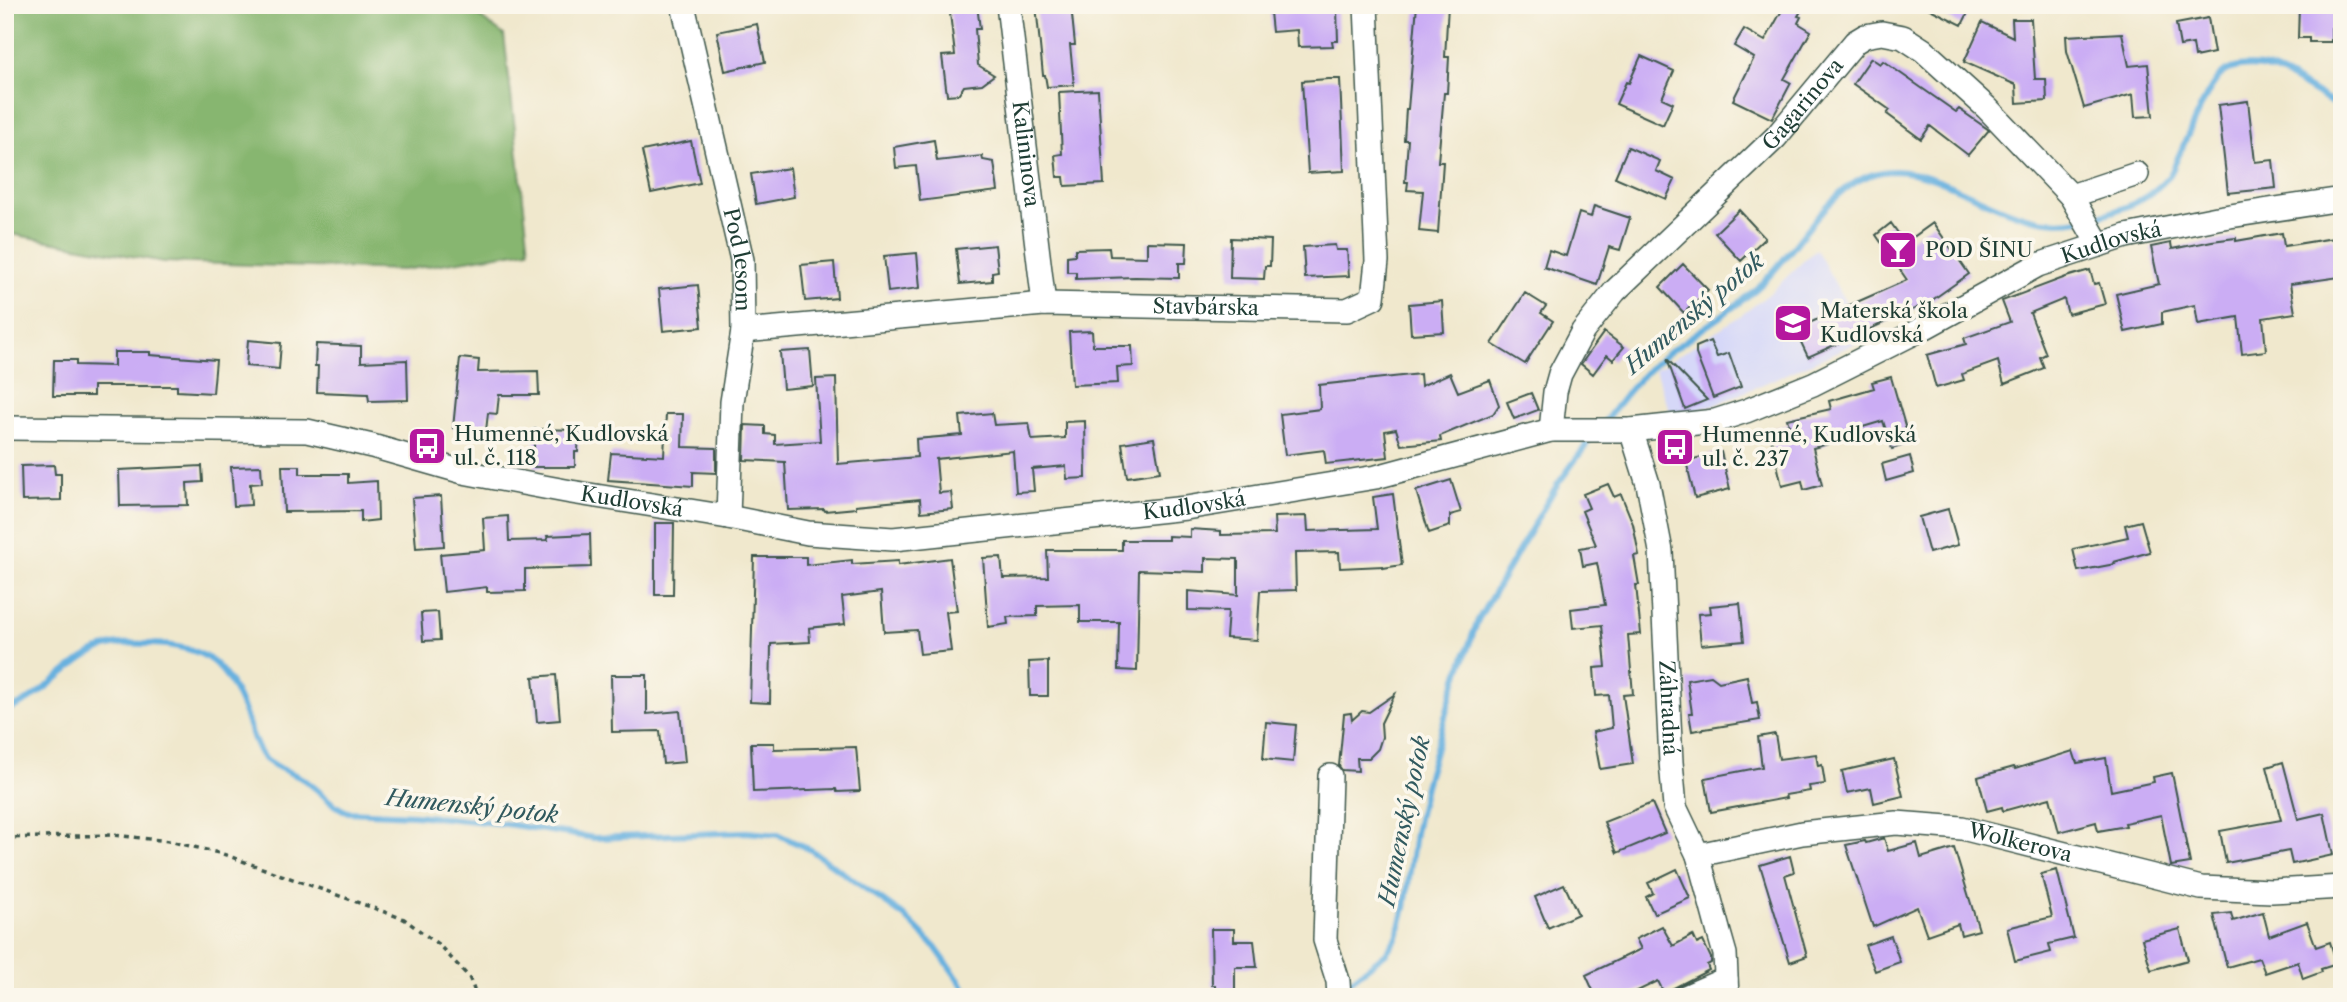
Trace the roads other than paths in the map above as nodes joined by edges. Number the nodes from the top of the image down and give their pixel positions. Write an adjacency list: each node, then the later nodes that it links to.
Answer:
1 (682, 5): 9 (street, Pod lesom)
2 (1008, 5): 8 (street, Kalininova)
3 (1366, 5): 8 (street, Stavbárska)
4 (2137, 174): 6 (street)
5 (2342, 199): 7 (street, Kudlovská)
6 (2074, 200): 7 (street, Gagarinova); 11 (street, Gagarinova)
7 (2096, 238): 12 (street, Kudlovská)
8 (1044, 304): 9 (street, Stavbárska)
9 (743, 331): 13 (street, Pod lesom)
10 (5, 428): 13 (street, Kudlovská)
11 (1551, 430): 12 (street, Kudlovská); 13 (street, Kudlovská)
12 (1623, 430): 15 (street, Záhradná)
13 (728, 517)
14 (1330, 776): 18 (street)
15 (1698, 855): 16 (street, Wolkerova); 17 (street, Záhradná)
16 (2342, 887)
17 (1726, 988): 19 (street, Záhradná)
18 (1339, 989)
19 (1685, 997)

